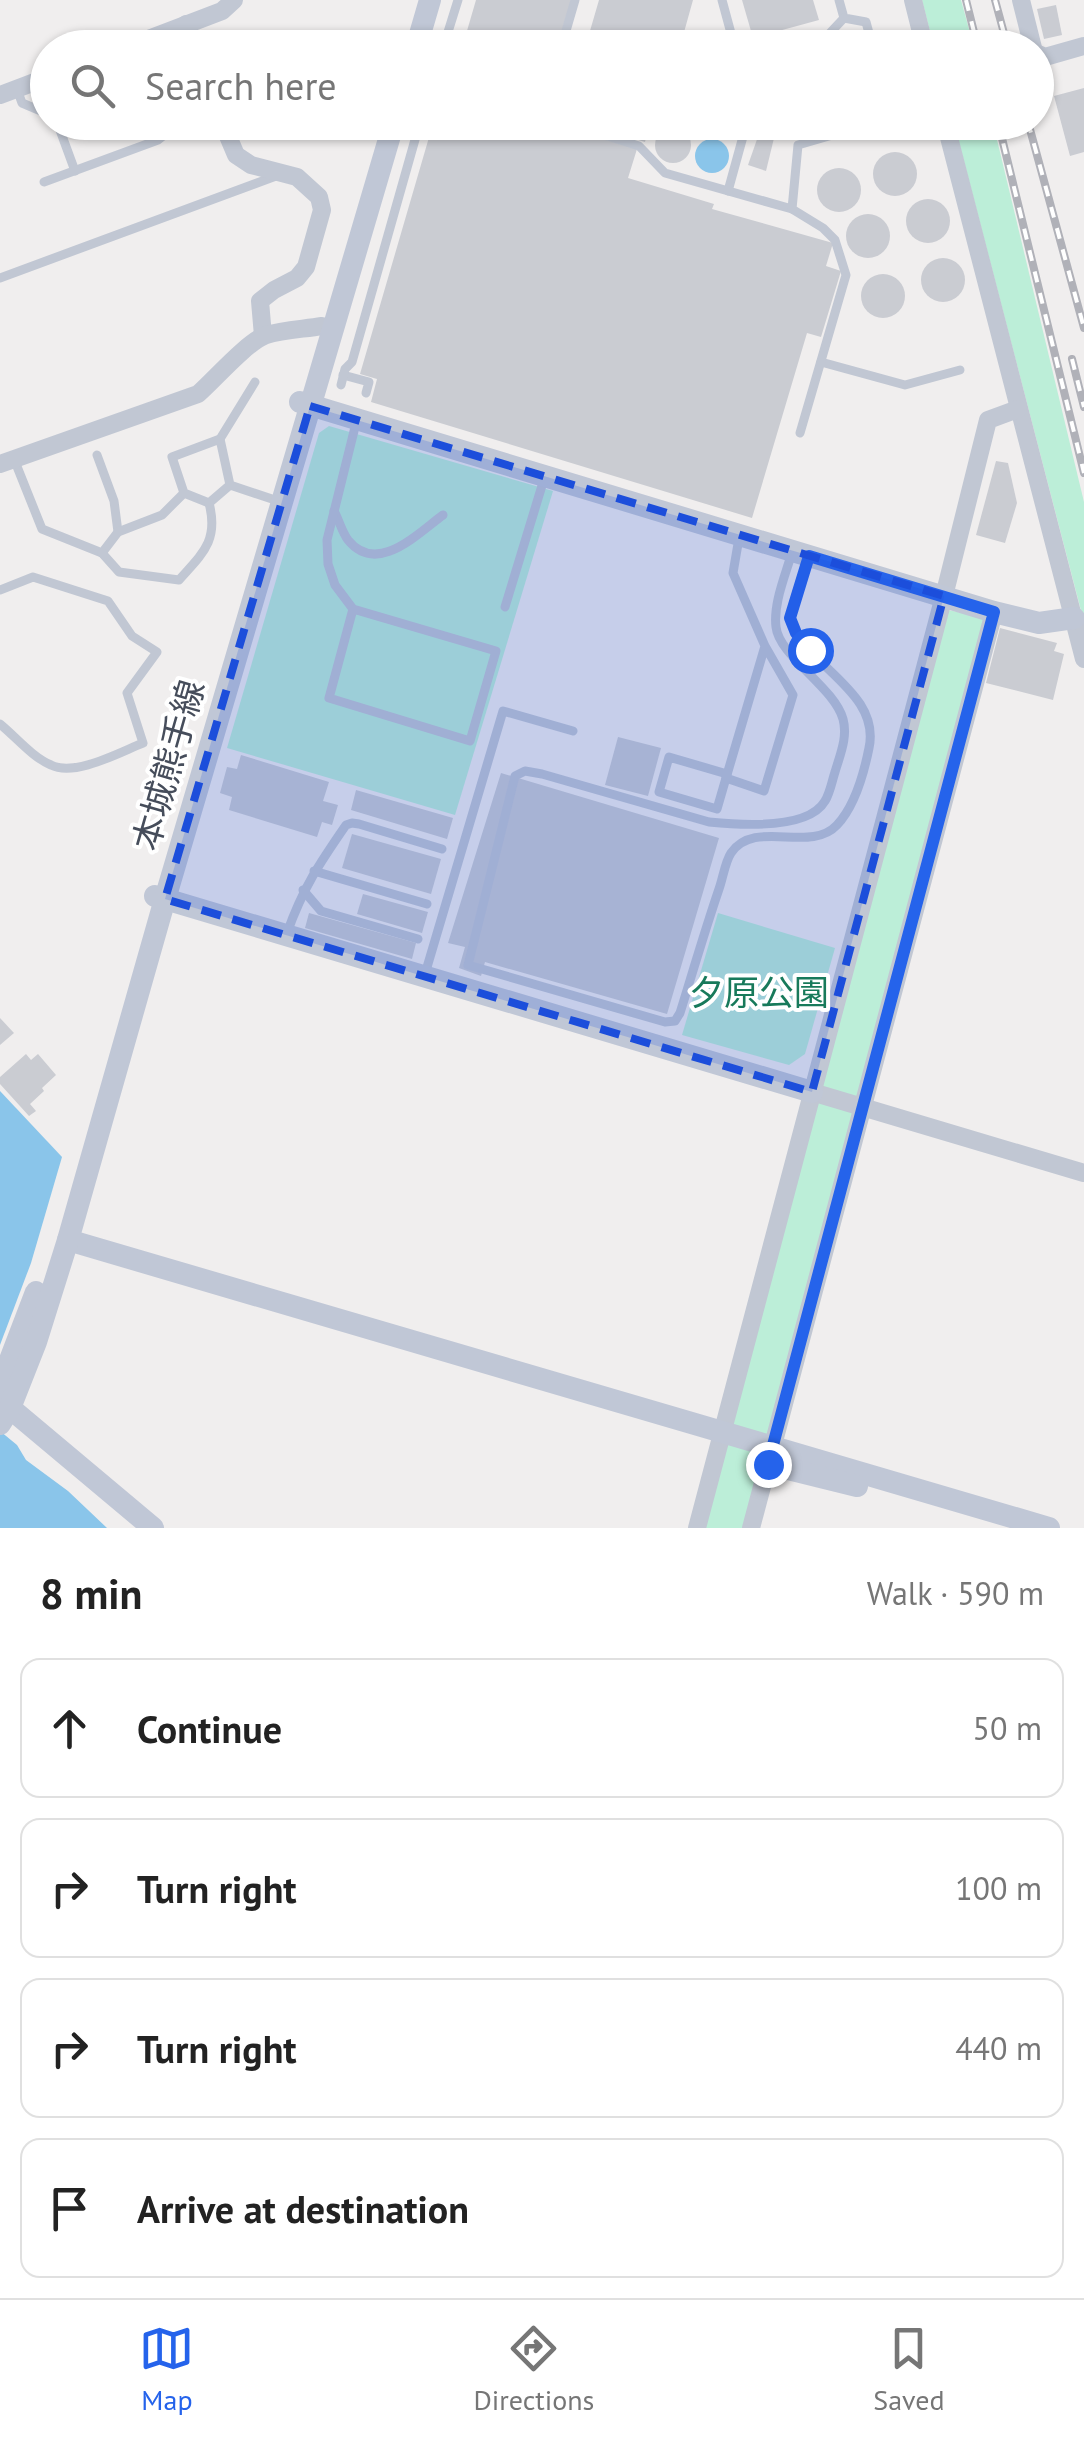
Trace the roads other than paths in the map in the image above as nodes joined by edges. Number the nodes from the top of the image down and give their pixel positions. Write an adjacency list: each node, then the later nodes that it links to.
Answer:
1 (234, 0): 11 (street)
2 (418, 0): 14 (street)
3 (430, 0): 15 (street)
4 (458, 0): 16 (lane)
5 (575, 0): 17 (lane)
6 (722, 0): 18 (lane)
7 (839, 0): 10 (lane)
8 (913, 0): 21 (street)
9 (1021, 0): 22 (street)
10 (844, 18): 19 (lane); 20 (lane)
11 (186, 24): 12 (street); 13 (street)
12 (171, 30)
13 (188, 30)
14 (409, 30)
15 (421, 30)
16 (449, 30)
17 (566, 30)
18 (730, 30)
19 (832, 30)
20 (868, 30)
21 (921, 30)
22 (1029, 30)
23 (1084, 46): 24 (street)
24 (1054, 55)
25 (8, 92): 26 (lane)
26 (30, 106)
27 (64, 140): 37 (lane)
28 (158, 140): 37 (lane)
29 (230, 140): 38 (street)
30 (377, 140): 43 (street, 本城熊手線)
31 (388, 140): 49 (street, 本城熊手線)
32 (415, 140): 48 (lane)
33 (621, 140): 40 (lane)
34 (742, 140): 40 (lane)
35 (815, 140): 41 (lane)
36 (950, 140): 50 (street)
37 (75, 171): 39 (lane)
38 (283, 174): 42 (lane); 44 (street)
39 (44, 182)
40 (728, 190): 41 (lane)
41 (792, 208): 45 (lane)
42 (0, 278)
43 (322, 326): 44 (street); 49 (street, 本城熊手線)
44 (263, 336): 55 (street)
45 (821, 362): 46 (lane); 52 (lane)
46 (960, 370)
47 (255, 382): 53 (lane)
48 (366, 393)
49 (305, 404): 51 (street); 59 (street, 本城熊手線); 81 (street, 本城熊手線)
50 (1018, 409): 68 (street); 72 (street)
51 (356, 420): 56 (street); 61 (lane)
52 (800, 433)
53 (220, 439): 57 (lane); 58 (lane)
54 (97, 455): 63 (lane)
55 (7, 462): 65 (lane)
56 (545, 476): 64 (street); 69 (lane)
57 (230, 484): 59 (lane); 60 (lane)
58 (184, 493): 60 (lane); 63 (lane)
59 (272, 499): 81 (street, 本城熊手線)
60 (209, 504): 65 (lane)
61 (334, 511): 62 (lane); 70 (lane)
62 (443, 515)
63 (118, 532): 65 (lane)
64 (740, 535): 66 (street); 73 (lane)
65 (102, 553)
66 (801, 554): 66 (lane); 68 (street)
67 (0, 590): 75 (lane)
68 (944, 596): 71 (street); 86 (street)
69 (505, 607)
70 (354, 609): 70 (lane)
71 (994, 612): 72 (street); 87 (street)
72 (1074, 618): 74 (street)
73 (764, 646): 77 (lane); 77 (lane)
74 (1084, 659)
75 (0, 724)
76 (573, 731): 85 (lane)
77 (726, 776): 77 (lane)
78 (442, 848): 79 (lane)
79 (314, 871): 80 (lane); 82 (lane)
80 (304, 890): 83 (lane); 84 (lane)
81 (160, 898): 83 (street); 89 (street, 本城熊手線); 90 (street, 本城熊手線)
82 (427, 904)
83 (286, 936): 85 (street)
84 (418, 939)
85 (424, 976): 86 (street)
86 (812, 1092): 87 (street); 91 (street)
87 (863, 1107): 88 (street); 92 (street)
88 (1084, 1173)
89 (68, 1240): 90 (street, 本城熊手線); 91 (street)
90 (3, 1405): 93 (street)
91 (722, 1433): 92 (street); 94 (street)
92 (770, 1455): 95 (street); 96 (street); 97 (street)
93 (153, 1528)
94 (696, 1528)
95 (751, 1528)
96 (1032, 1528)
97 (1049, 1528)

